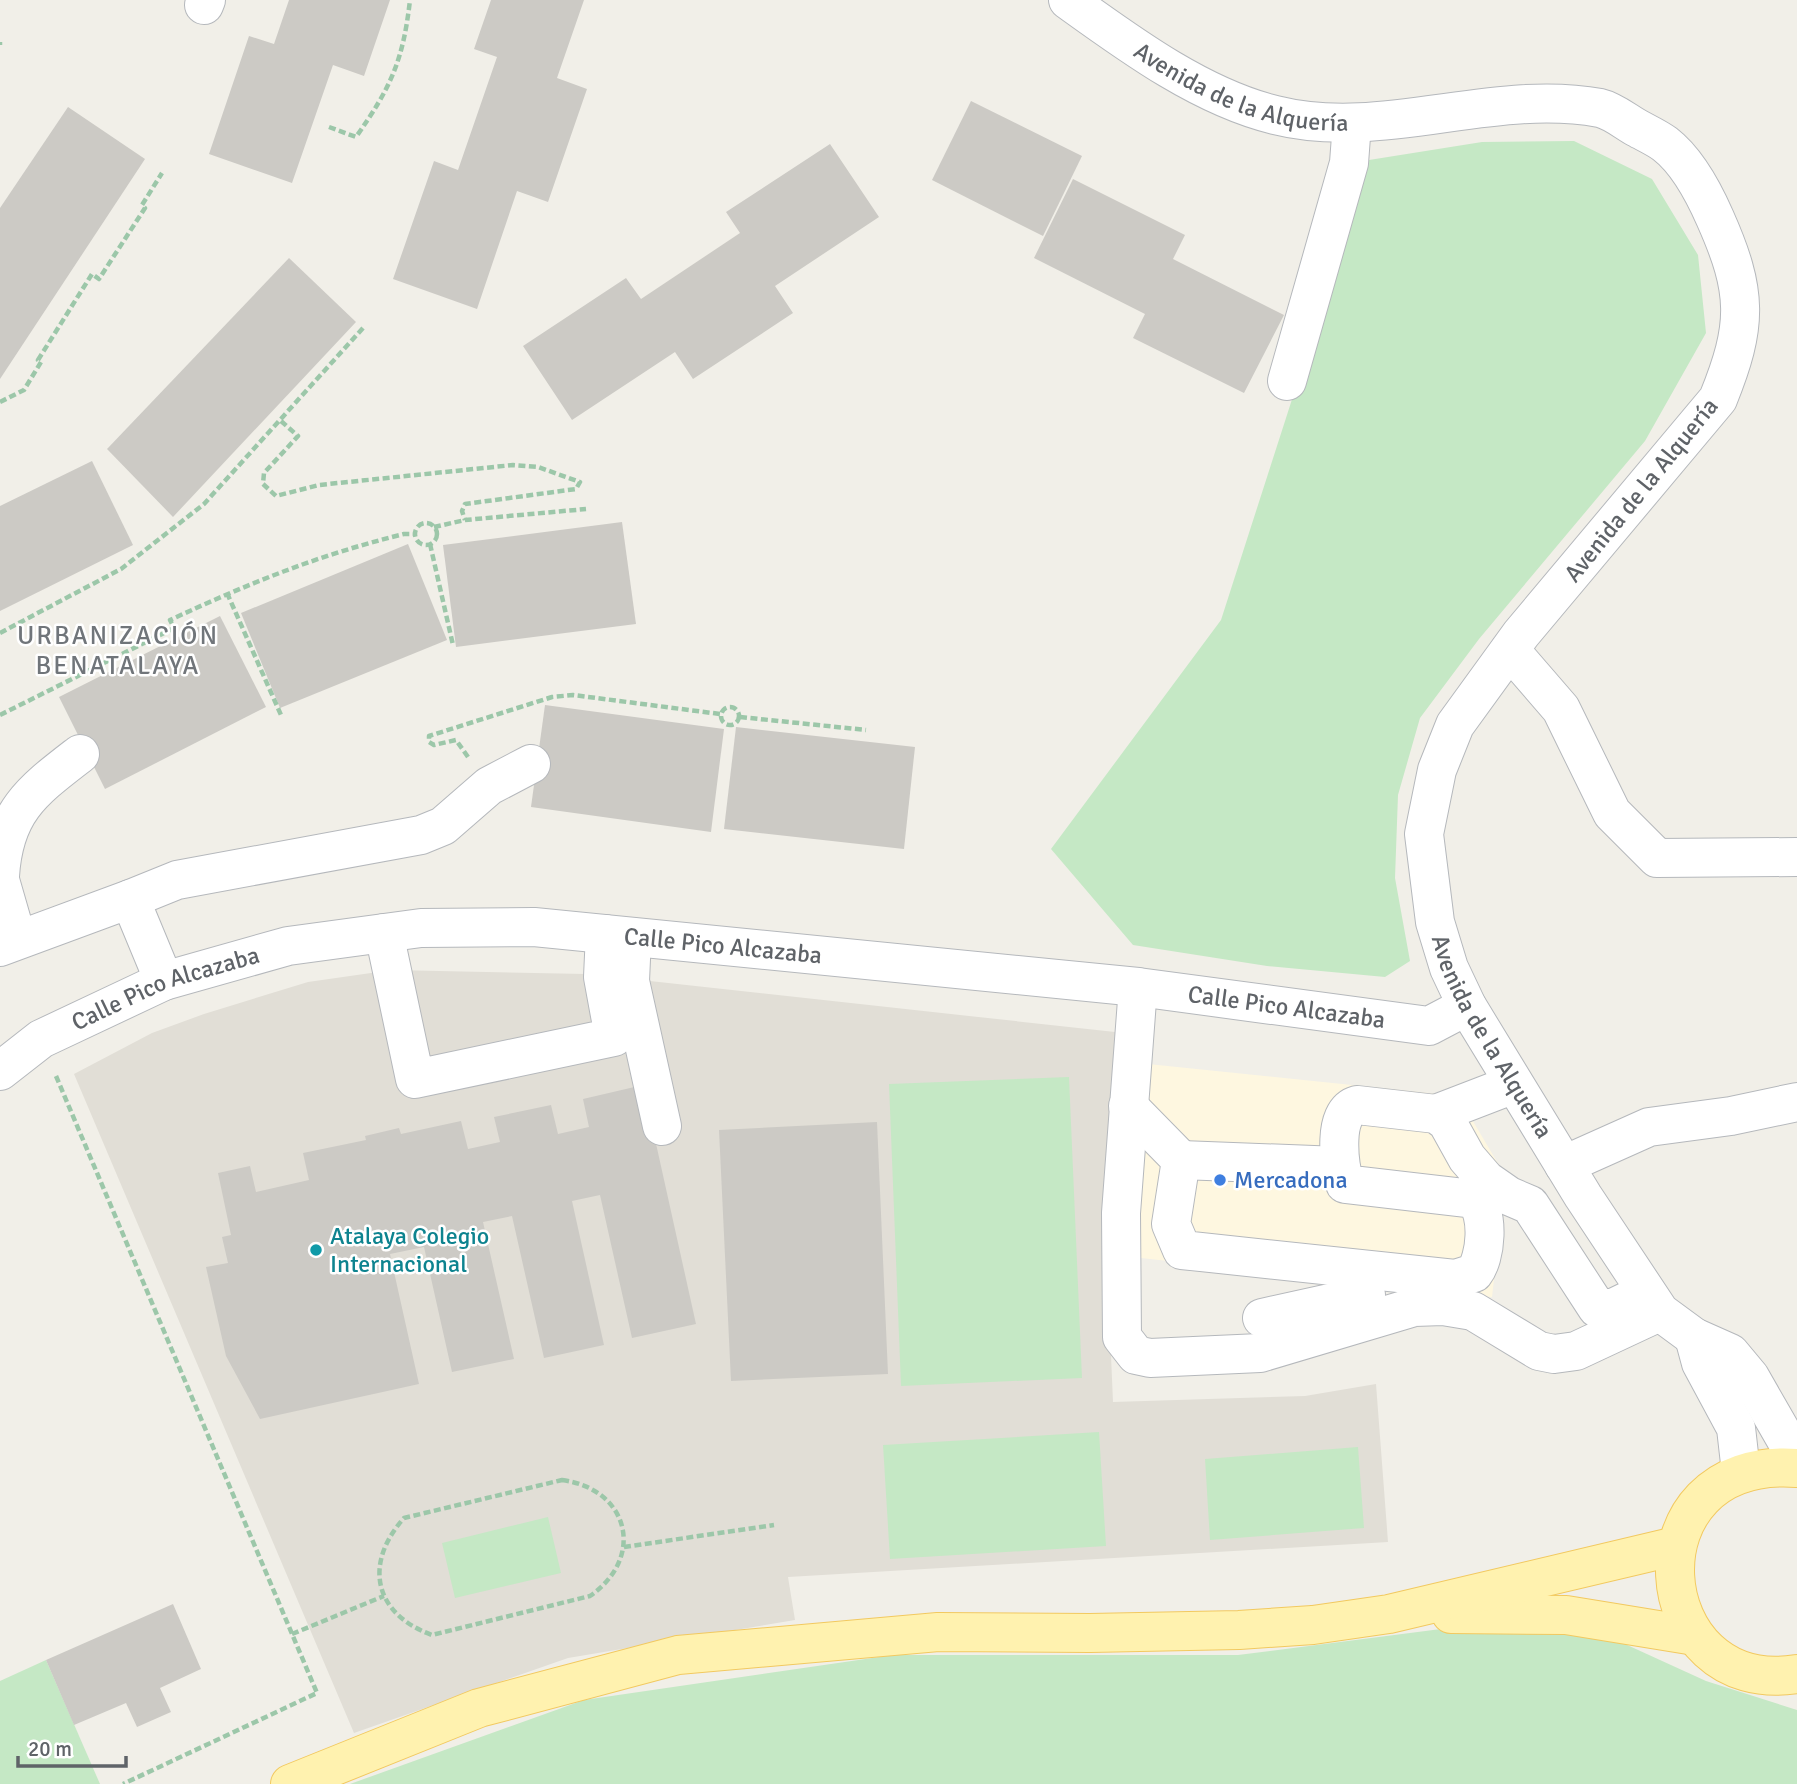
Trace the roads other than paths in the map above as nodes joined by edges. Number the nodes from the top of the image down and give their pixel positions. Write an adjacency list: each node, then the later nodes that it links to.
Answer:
1 (1068, 0): 2 (street, Avenida de la Alquería)
2 (1352, 123): 3 (street); 4 (street, Avenida de la Alquería)
3 (1287, 381)
4 (1510, 650): 7 (street); 15 (street, Avenida de la Alquería)
5 (80, 754): 8 (street)
6 (531, 764): 9 (street)
7 (1797, 857)
8 (0, 878): 12 (street)
9 (130, 899): 12 (street); 13 (street)
10 (384, 933): 11 (street, Calle Pico Alcazaba); 11 (street); 13 (street, Calle Pico Alcazaba)
11 (619, 936): 14 (street, Calle Pico Alcazaba); 21 (street)
12 (9, 943)
13 (164, 981): 16 (street, Calle Pico Alcazaba)
14 (1138, 987): 15 (street, Calle Pico Alcazaba); 19 (street)
15 (1467, 1006): 17 (street, Avenida de la Alquería)
16 (0, 1071)
17 (1514, 1084): 20 (street); 24 (street, Avenida de la Alquería)
18 (1797, 1102): 24 (street)
19 (1128, 1106): 23 (street); 30 (street)
20 (1436, 1114): 22 (street); 25 (street)
21 (662, 1126)
22 (1467, 1158): 26 (street); 29 (street)
23 (1181, 1160): 25 (street); 26 (street)
24 (1564, 1165): 29 (street, Avenida de la Alquería)
25 (1339, 1166): 26 (street)
26 (1462, 1197)
27 (1264, 1278): 30 (street)
28 (1389, 1285): 30 (street)
29 (1653, 1302): 30 (street); 31 (street, Avenida de la Alquería)
30 (1261, 1336)
31 (1694, 1337): 32 (street, Avenida de la Alquería); 34 (street)
32 (1797, 1459)
33 (1797, 1468): 34 (main road)
34 (1741, 1472): 35 (main road)
35 (1676, 1546): 36 (main road); 37 (main road)
36 (1389, 1614): 37 (main road); 39 (main road)
37 (1695, 1636): 38 (main road)
38 (1797, 1674)
39 (290, 1784)

